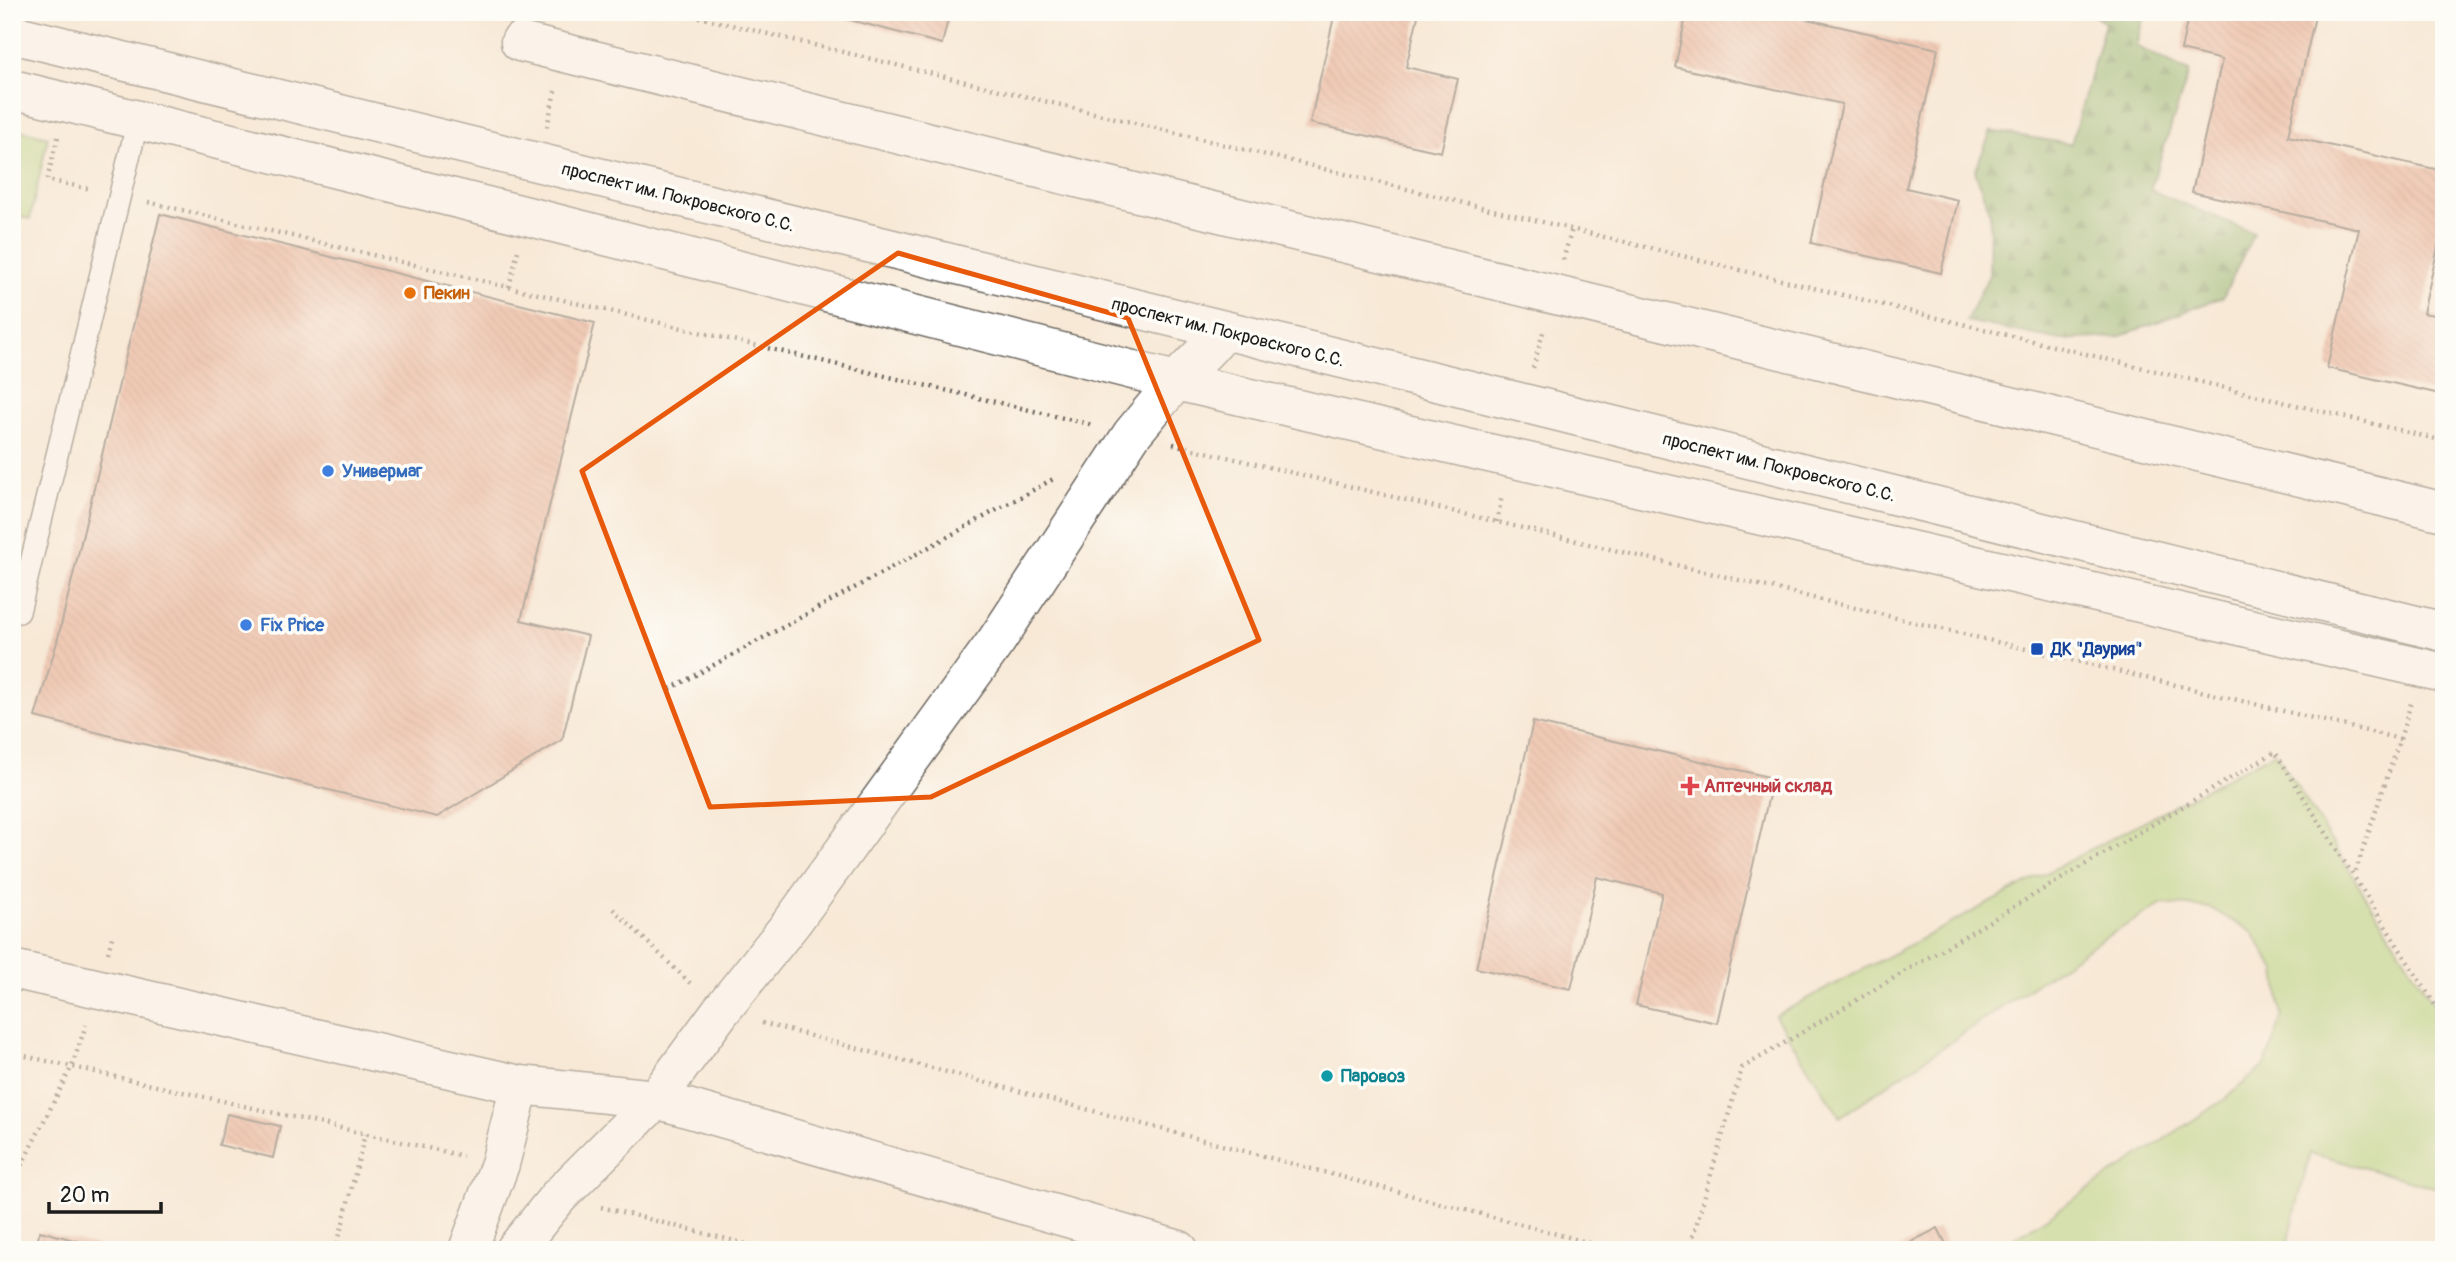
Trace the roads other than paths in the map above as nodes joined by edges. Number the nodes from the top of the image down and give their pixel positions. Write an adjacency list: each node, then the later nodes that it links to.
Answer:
1 (12, 34): 5 (main road, проспект им. Покровского С.С.)
2 (520, 42): 7 (main road)
3 (12, 89): 4 (main road)
4 (138, 120): 6 (main road); 8 (lane)
5 (1225, 331): 6 (main road); 9 (main road, проспект им. Покровского С.С.)
6 (1176, 381): 10 (main road); 13 (main road)
7 (2444, 512)
8 (19, 612)
9 (2444, 632)
10 (2444, 673)
11 (12, 969): 12 (main road)
12 (520, 1084): 13 (main road); 14 (main road)
13 (656, 1099): 15 (main road); 16 (main road)
14 (468, 1250)
15 (515, 1250)
16 (1179, 1250)

